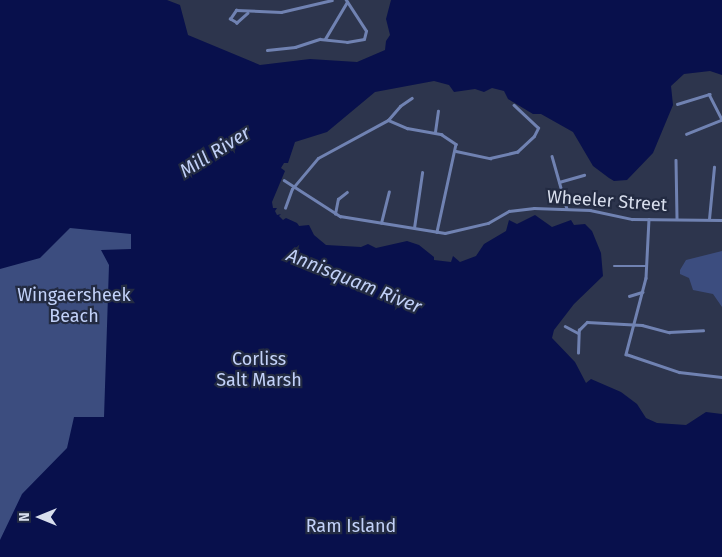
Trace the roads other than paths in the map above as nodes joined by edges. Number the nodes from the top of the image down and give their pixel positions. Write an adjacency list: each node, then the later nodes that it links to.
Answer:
1 (332, 0): 3 (street)
2 (346, 1): 4 (street); 4 (street)
3 (248, 13): 3 (street)
4 (325, 39): 5 (street)
5 (267, 50)
6 (412, 98): 10 (street)
7 (677, 104): 11 (street)
8 (514, 106): 14 (street)
9 (438, 111): 12 (street)
10 (388, 120): 12 (street); 22 (street)
11 (722, 120): 13 (street)
12 (435, 132): 14 (street)
13 (687, 134)
14 (456, 152): 34 (street)
15 (552, 156): 21 (street)
16 (676, 160): 29 (street)
17 (714, 167): 30 (street)
18 (422, 173): 33 (street)
19 (584, 175): 21 (street)
20 (284, 180): 22 (street, Wheeler Street)
21 (560, 182): 26 (street)
22 (294, 187): 25 (street); 27 (street, Wheeler Street)
23 (347, 192): 27 (street)
24 (389, 192): 32 (street)
25 (285, 208)
26 (567, 209): 28 (street, Wheeler Street); 34 (street, Wheeler Street)
27 (335, 214): 32 (street, Wheeler Street)
28 (649, 219): 29 (street, Wheeler Street); 36 (street)
29 (677, 219): 30 (street, Wheeler Street)
30 (709, 219): 31 (street, Wheeler Street)
31 (722, 220)
32 (381, 223): 33 (street, Wheeler Street)
33 (414, 228): 34 (street, Wheeler Street)
34 (436, 232)
35 (614, 266): 36 (street)
36 (646, 266): 37 (street)
37 (642, 292): 38 (street); 39 (street)
38 (629, 296)
39 (632, 325): 41 (street); 42 (street); 44 (street)
40 (565, 326): 42 (street)
41 (703, 330)
42 (578, 333): 43 (street)
43 (578, 353)
44 (722, 377)

